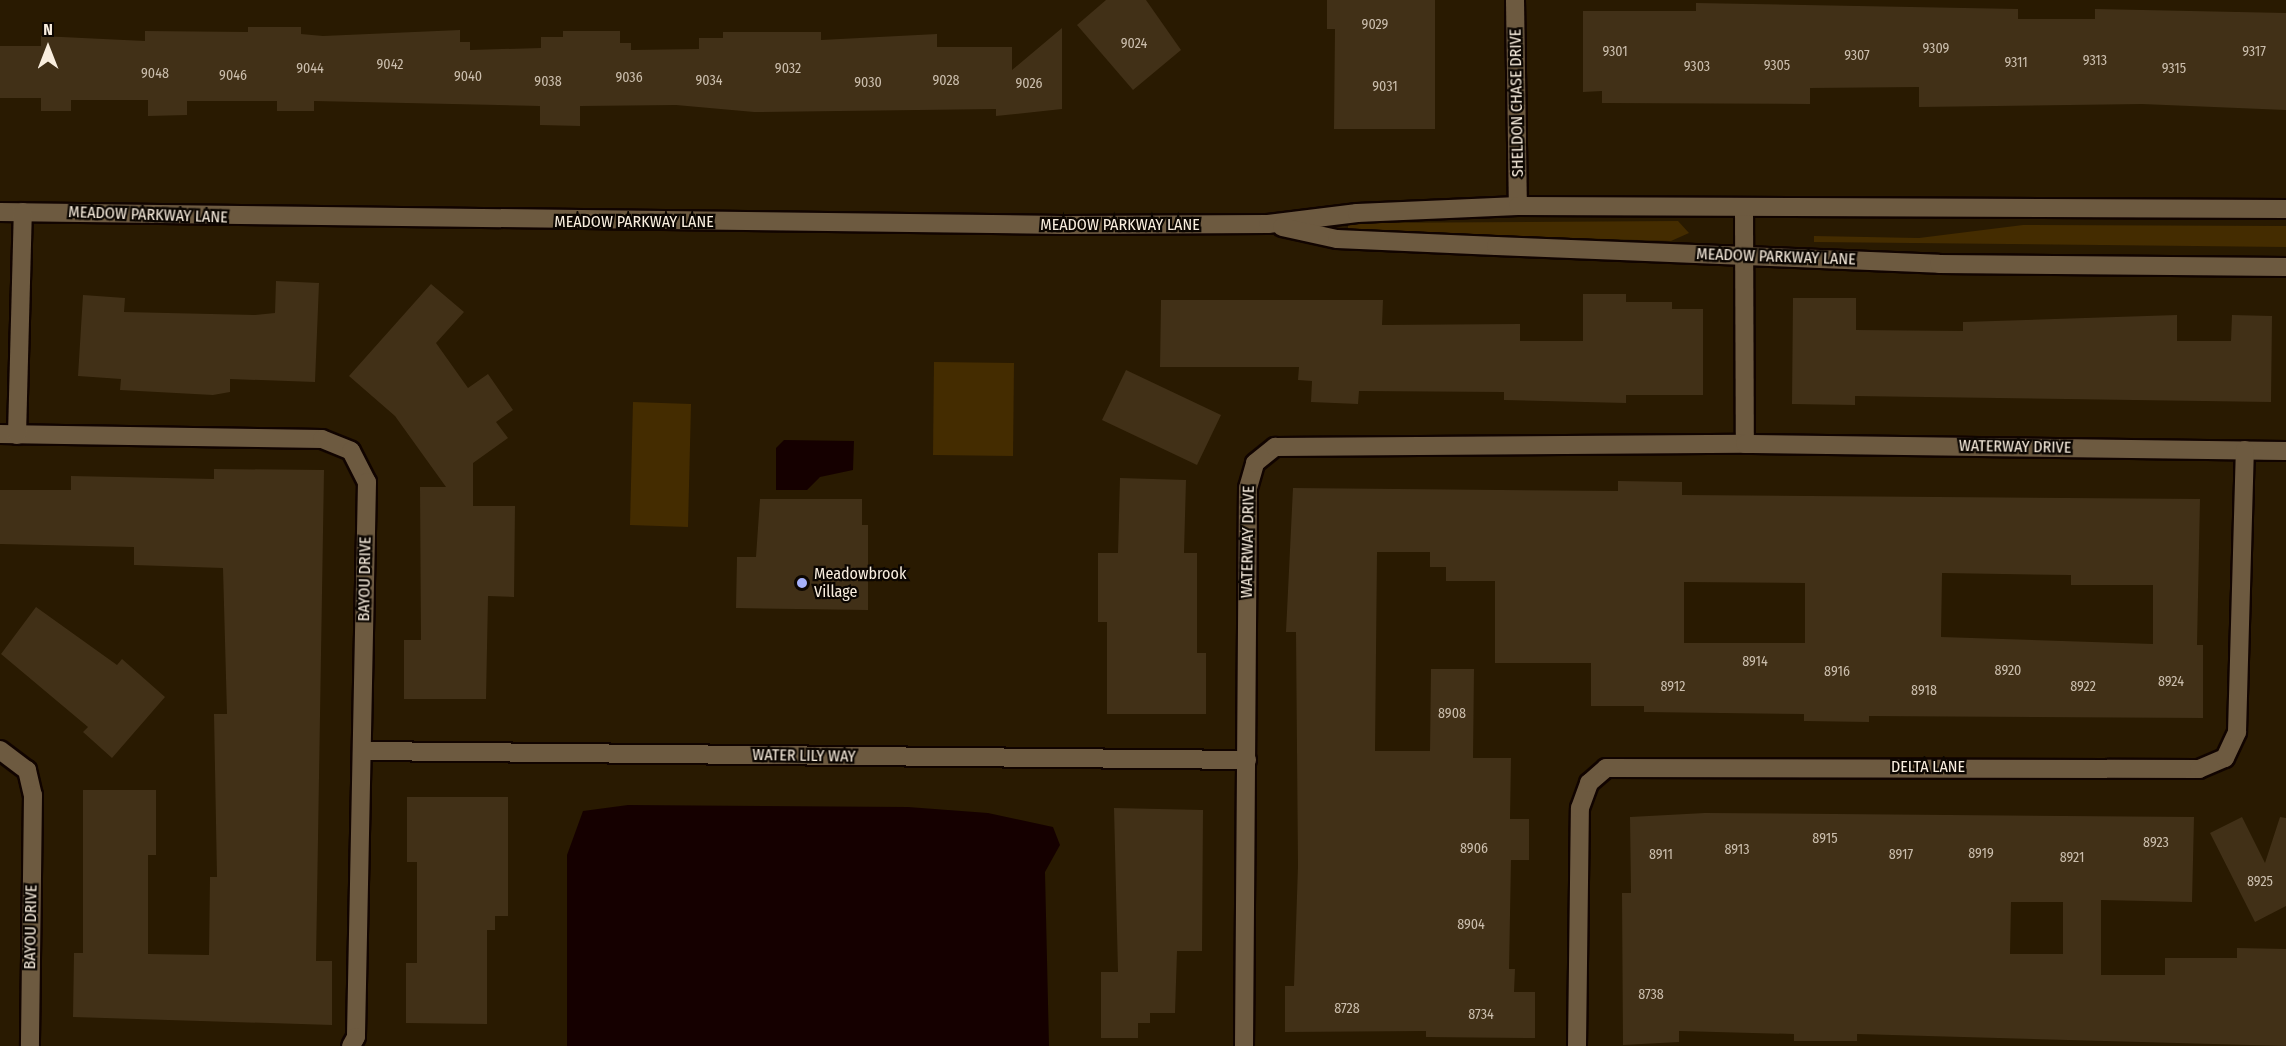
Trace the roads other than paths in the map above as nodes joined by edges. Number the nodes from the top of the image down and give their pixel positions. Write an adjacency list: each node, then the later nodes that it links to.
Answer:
1 (1515, 0): 2 (street, SHELDON CHASE DRIVE)
2 (1518, 206): 3 (street, MEADOW PARKWAY LANE); 7 (street, MEADOW PARKWAY LANE)
3 (1744, 207): 4 (street, MEADOW PARKWAY LANE); 8 (street)
4 (2286, 209)
5 (0, 212): 6 (street, MEADOW PARKWAY LANE)
6 (23, 212): 7 (street, MEADOW PARKWAY LANE); 10 (street, BAYOU DRIVE)
7 (1268, 224): 8 (street, MEADOW PARKWAY LANE)
8 (1744, 255): 9 (street, MEADOW PARKWAY LANE); 11 (street)
9 (2286, 267)
10 (8, 434): 15 (street, BAYOU DRIVE)
11 (1745, 444): 12 (street, WATERWAY DRIVE); 16 (street, WATERWAY DRIVE)
12 (2245, 450): 13 (street, WATERWAY DRIVE); 20 (street, DELTA LANE)
13 (2286, 451)
14 (0, 750): 17 (street, BAYOU DRIVE)
15 (362, 752): 16 (street, WATER LILY WAY); 18 (street, BAYOU DRIVE)
16 (1247, 760): 19 (street, WATERWAY DRIVE)
17 (30, 1046)
18 (351, 1046)
19 (1244, 1046)
20 (1577, 1046)

